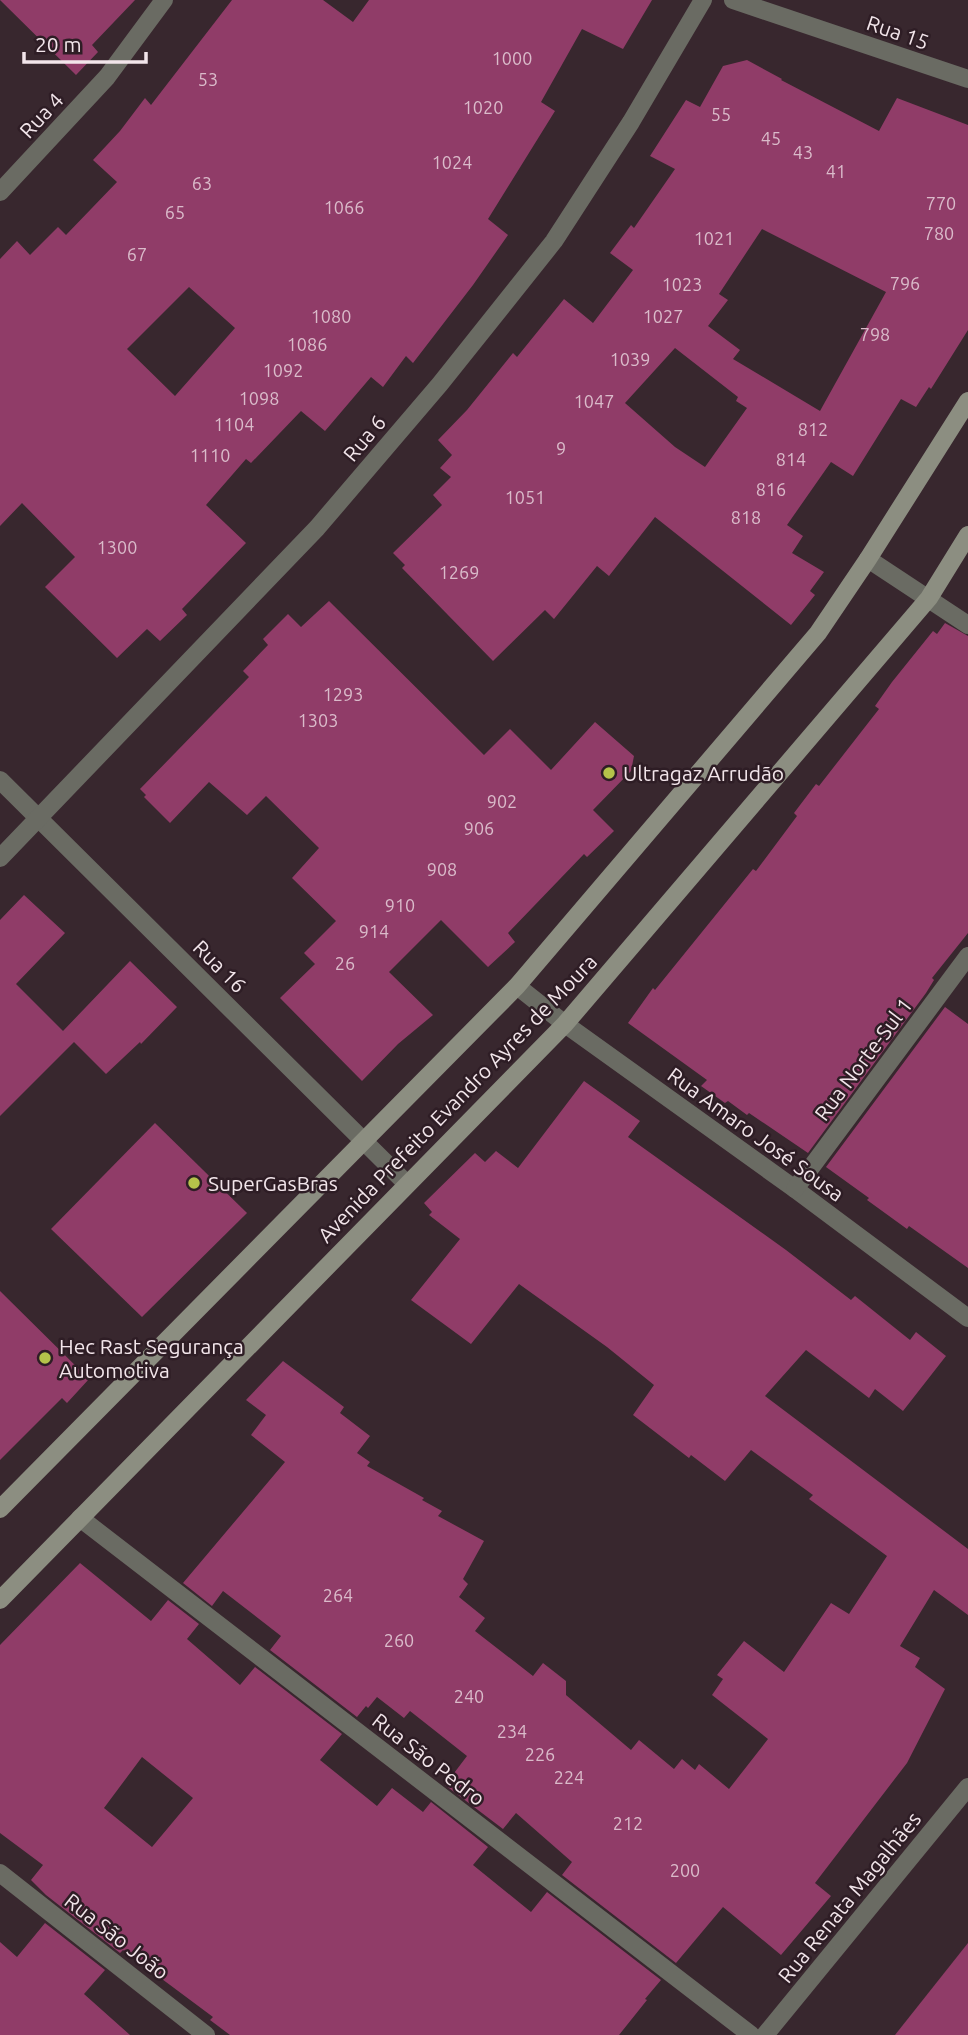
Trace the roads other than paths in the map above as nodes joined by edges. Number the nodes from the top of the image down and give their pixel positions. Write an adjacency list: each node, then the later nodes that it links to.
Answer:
1 (164, 0): 5 (street, Rua 4)
2 (703, 0): 12 (street, Rua 6)
3 (733, 0): 4 (street, Rua 15)
4 (968, 79)
5 (0, 192)
6 (968, 401): 8 (street, Avenida Prefeito Evandro Ayres de Moura)
7 (968, 535): 9 (street, Avenida Prefeito Evandro Ayres de Moura)
8 (868, 559): 9 (street); 15 (street, Avenida Prefeito Evandro Ayres de Moura)
9 (929, 598): 10 (street); 16 (street, Avenida Prefeito Evandro Ayres de Moura)
10 (968, 625)
11 (0, 780): 12 (street, Rua 16)
12 (39, 818): 13 (street, Rua 6); 17 (street, Rua 16)
13 (0, 858)
14 (968, 956): 19 (street, Rua Norte-Sul 1)
15 (517, 986): 16 (street, Rua Amaro José Sousa); 17 (street, Avenida Prefeito Evandro Ayres de Moura)
16 (565, 1024): 18 (street, Avenida Prefeito Evandro Ayres de Moura); 19 (street, Rua Amaro José Sousa)
17 (363, 1141): 18 (street, Rua 16); 21 (street, Avenida Prefeito Evandro Ayres de Moura)
18 (407, 1184): 22 (street, Avenida Prefeito Evandro Ayres de Moura)
19 (795, 1189): 20 (street, Rua Amaro José Sousa)
20 (968, 1318)
21 (0, 1509)
22 (80, 1518): 23 (street, Avenida Prefeito Evandro Ayres de Moura); 27 (street, Rua São Pedro)
23 (0, 1600)
24 (968, 1787): 28 (street, Rua Renata Magalhães)
25 (0, 1872): 26 (street, Rua São João)
26 (206, 2035)
27 (751, 2035)
28 (765, 2035)

